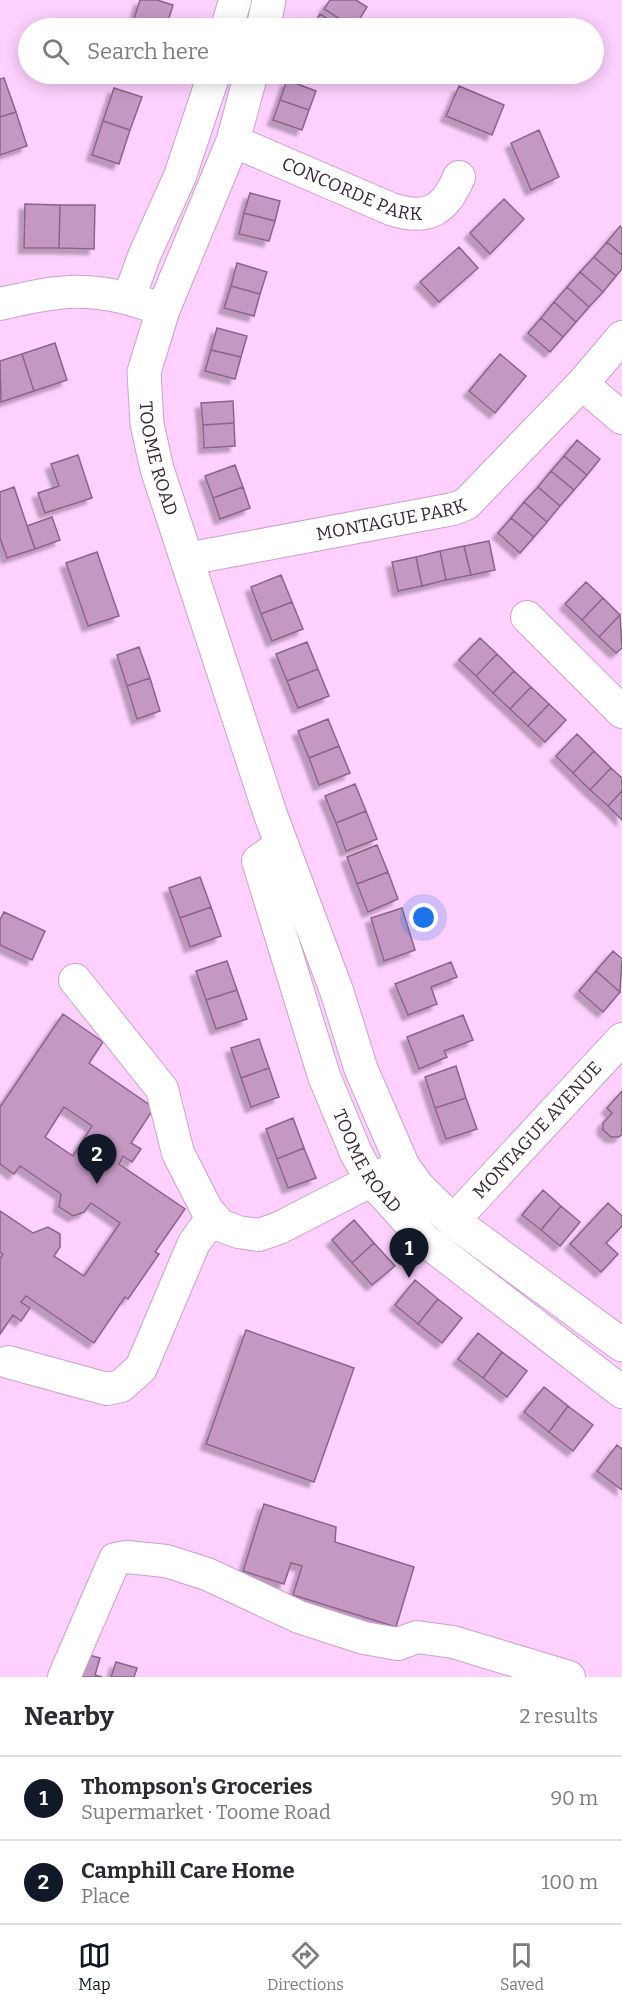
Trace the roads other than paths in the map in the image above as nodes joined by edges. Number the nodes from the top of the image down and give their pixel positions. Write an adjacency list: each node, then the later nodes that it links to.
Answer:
1 (235, 0): 3 (street)
2 (269, 0): 4 (main road)
3 (230, 18)
4 (265, 18)
5 (211, 84): 9 (street)
6 (248, 84): 7 (main road, TOOME ROAD)
7 (233, 141): 8 (street, CONCORDE PARK); 11 (main road, TOOME ROAD)
8 (459, 177)
9 (129, 298): 10 (street); 11 (street)
10 (0, 304)
11 (163, 310): 15 (main road, TOOME ROAD)
12 (622, 337): 13 (street, MONTAGUE PARK)
13 (582, 384): 14 (street); 15 (street, MONTAGUE PARK)
14 (622, 418)
15 (187, 560): 18 (main road, TOOME ROAD)
16 (527, 617): 17 (street)
17 (622, 712)
18 (282, 844): 21 (main road, TOOME ROAD); 22 (street, TOOME ROAD)
19 (75, 980): 23 (street)
20 (622, 1039): 24 (street, MONTAGUE AVENUE)
21 (403, 1166): 22 (street); 24 (main road, TOOME ROAD)
22 (371, 1180): 23 (street); 27 (street, TOOME ROAD)
23 (213, 1217): 26 (street)
24 (453, 1221): 25 (main road, TOOME ROAD)
25 (622, 1345)
26 (8, 1362)
27 (622, 1392)
28 (64, 1677): 29 (street)
29 (569, 1677)

